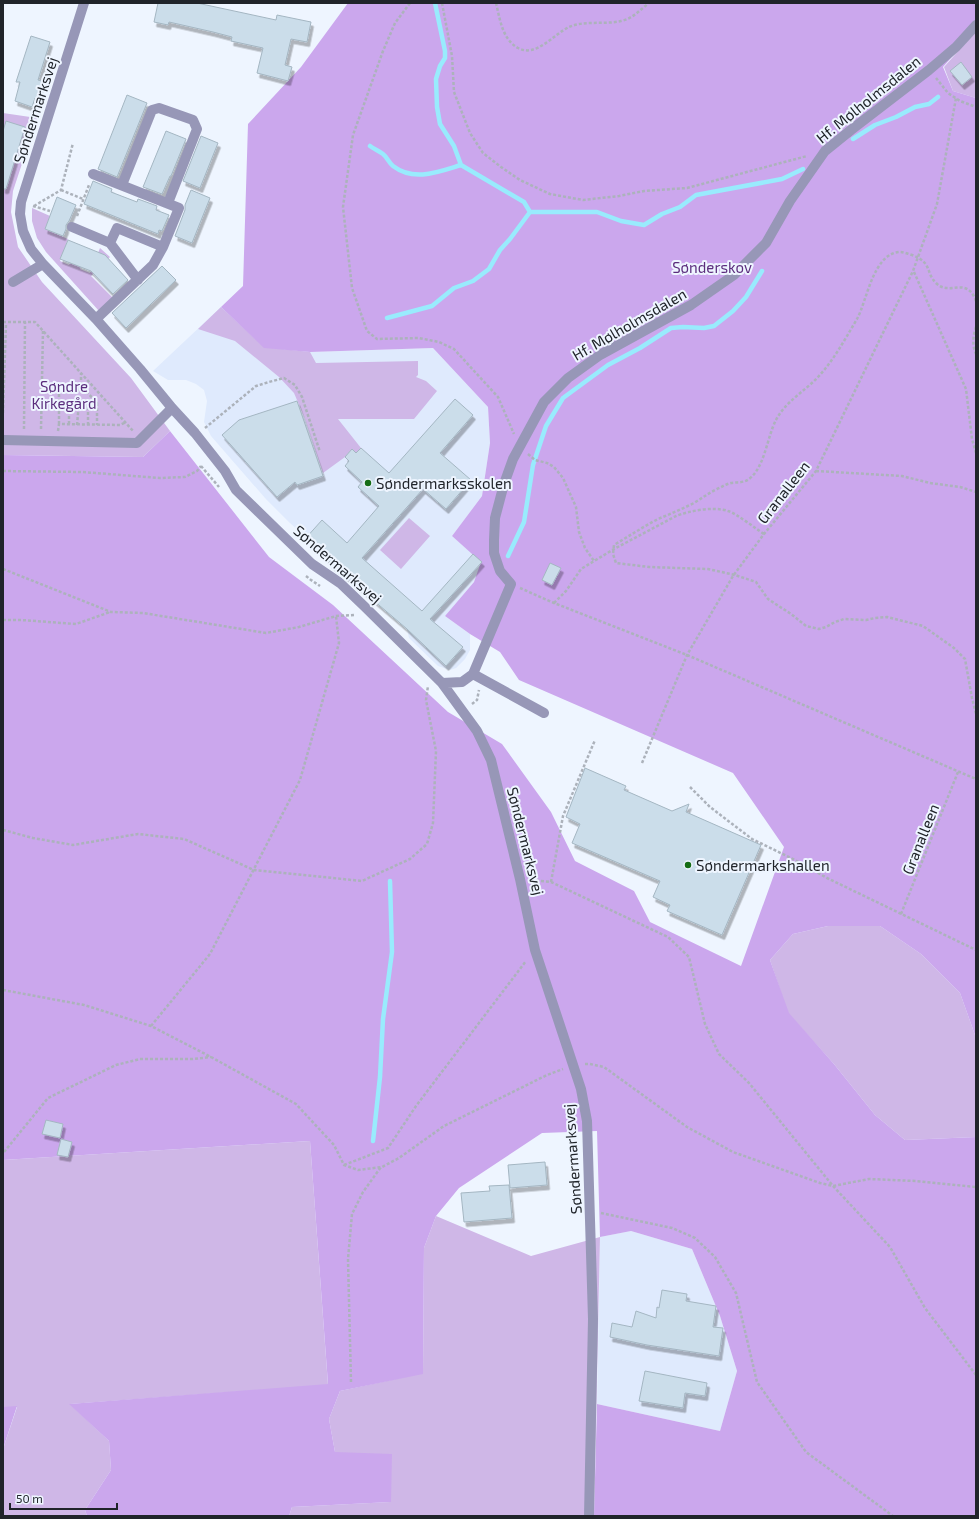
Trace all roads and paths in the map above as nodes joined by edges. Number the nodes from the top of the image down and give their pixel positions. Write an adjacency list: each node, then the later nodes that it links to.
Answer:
1 (84, 3): 16 (street, Søndermarksvej)
2 (410, 3): 56 (path)
3 (442, 3): 11 (path)
4 (496, 3): 5 (path)
5 (649, 3)
6 (976, 25): 7 (street, Hf. Mølholmsdalen)
7 (929, 70): 8 (path); 11 (street, Hf. Mølholmsdalen)
8 (956, 98): 9 (path); 23 (path, Granalleen)
9 (976, 107)
10 (73, 143): 14 (path)
11 (825, 151): 56 (street, Hf. Mølholmsdalen)
12 (93, 174): 13 (street); 15 (path)
13 (122, 185): 17 (street); 17 (street)
14 (61, 190): 15 (path); 18 (path)
15 (83, 199): 20 (path)
16 (21, 202): 18 (path); 24 (street, Søndermarksvej)
17 (168, 203): 22 (street)
18 (34, 206): 19 (path)
19 (50, 211)
20 (72, 227): 21 (street)
21 (110, 243): 22 (street); 26 (street)
22 (163, 247): 26 (street)
23 (918, 257): 25 (path, Granalleen); 28 (path); 64 (path)
24 (44, 264): 27 (street); 29 (street, Søndermarksvej)
25 (913, 271): 58 (path); 60 (path, Granalleen)
26 (138, 280): 29 (street)
27 (13, 282)
28 (976, 302)
29 (96, 319): 42 (street, Søndermarksvej)
30 (5, 322): 31 (path); 43 (path)
31 (25, 322): 33 (path); 53 (path)
32 (976, 327): 34 (path)
33 (43, 330): 35 (path); 54 (path)
34 (976, 354)
35 (81, 372): 36 (path); 44 (path)
36 (81, 390): 37 (path); 41 (path)
37 (59, 402): 38 (path); 45 (path)
38 (69, 402): 39 (path); 46 (path)
39 (78, 402): 40 (path); 47 (path)
40 (88, 403): 41 (path); 48 (path)
41 (98, 403): 49 (path)
42 (172, 408): 50 (street, Søndermarksvej); 51 (street)
43 (3, 413)
44 (126, 422): 49 (path); 51 (path)
45 (59, 424): 46 (path); 55 (path)
46 (69, 424): 47 (path)
47 (78, 425): 48 (path)
48 (88, 425): 49 (path)
49 (98, 425)
50 (195, 433): 57 (path); 59 (street, Søndermarksvej)
51 (141, 439): 55 (street)
52 (3, 440): 53 (street)
53 (24, 440): 54 (street)
54 (40, 441): 55 (street)
55 (58, 442)
56 (519, 446): 65 (path); 68 (street, Hf. Mølholmsdalen)
57 (320, 452)
58 (976, 453)
59 (213, 457): 61 (path); 70 (street, Søndermarksvej)
60 (816, 470): 62 (path); 63 (path, Granalleen)
61 (3, 471)
62 (976, 492)
63 (764, 534): 64 (path); 67 (path, Granalleen)
64 (614, 549): 65 (path); 67 (path)
65 (594, 561): 69 (path)
66 (3, 569): 71 (path)
67 (735, 575): 74 (path, Granalleen); 79 (path)
68 (511, 584): 69 (path); 75 (street)
69 (554, 603): 74 (path)
70 (364, 606): 72 (path); 76 (street, Søndermarksvej)
71 (111, 612): 72 (path); 73 (path)
72 (336, 616): 86 (path)
73 (3, 620)
74 (687, 655): 81 (path, Granalleen); 82 (path)
75 (473, 674): 76 (street); 78 (street)
76 (442, 683): 87 (street, Søndermarksvej)
77 (428, 686): 86 (path)
78 (544, 713)
79 (976, 714)
80 (595, 740): 88 (path)
81 (642, 762)
82 (958, 772): 83 (path); 89 (path, Granalleen)
83 (976, 779)
84 (690, 787): 89 (path)
85 (3, 830): 86 (path)
86 (254, 870): 93 (path)
87 (520, 879): 88 (path); 90 (street, Søndermarksvej)
88 (551, 882): 99 (path)
89 (901, 914): 91 (path)
90 (535, 950): 95 (street, Søndermarksvej); 97 (path)
91 (976, 950)
92 (3, 990): 93 (path)
93 (151, 1026): 94 (path)
94 (211, 1057): 96 (path); 97 (path)
95 (572, 1065): 98 (path); 99 (path); 101 (street, Søndermarksvej)
96 (4, 1152)
97 (344, 1165): 98 (path)
98 (382, 1167): 103 (path)
99 (833, 1186): 100 (path); 102 (path)
100 (976, 1188)
101 (591, 1211): 104 (street, Søndermarksvej); 105 (path)
102 (976, 1375)
103 (351, 1382)
104 (589, 1516)
105 (892, 1516)

